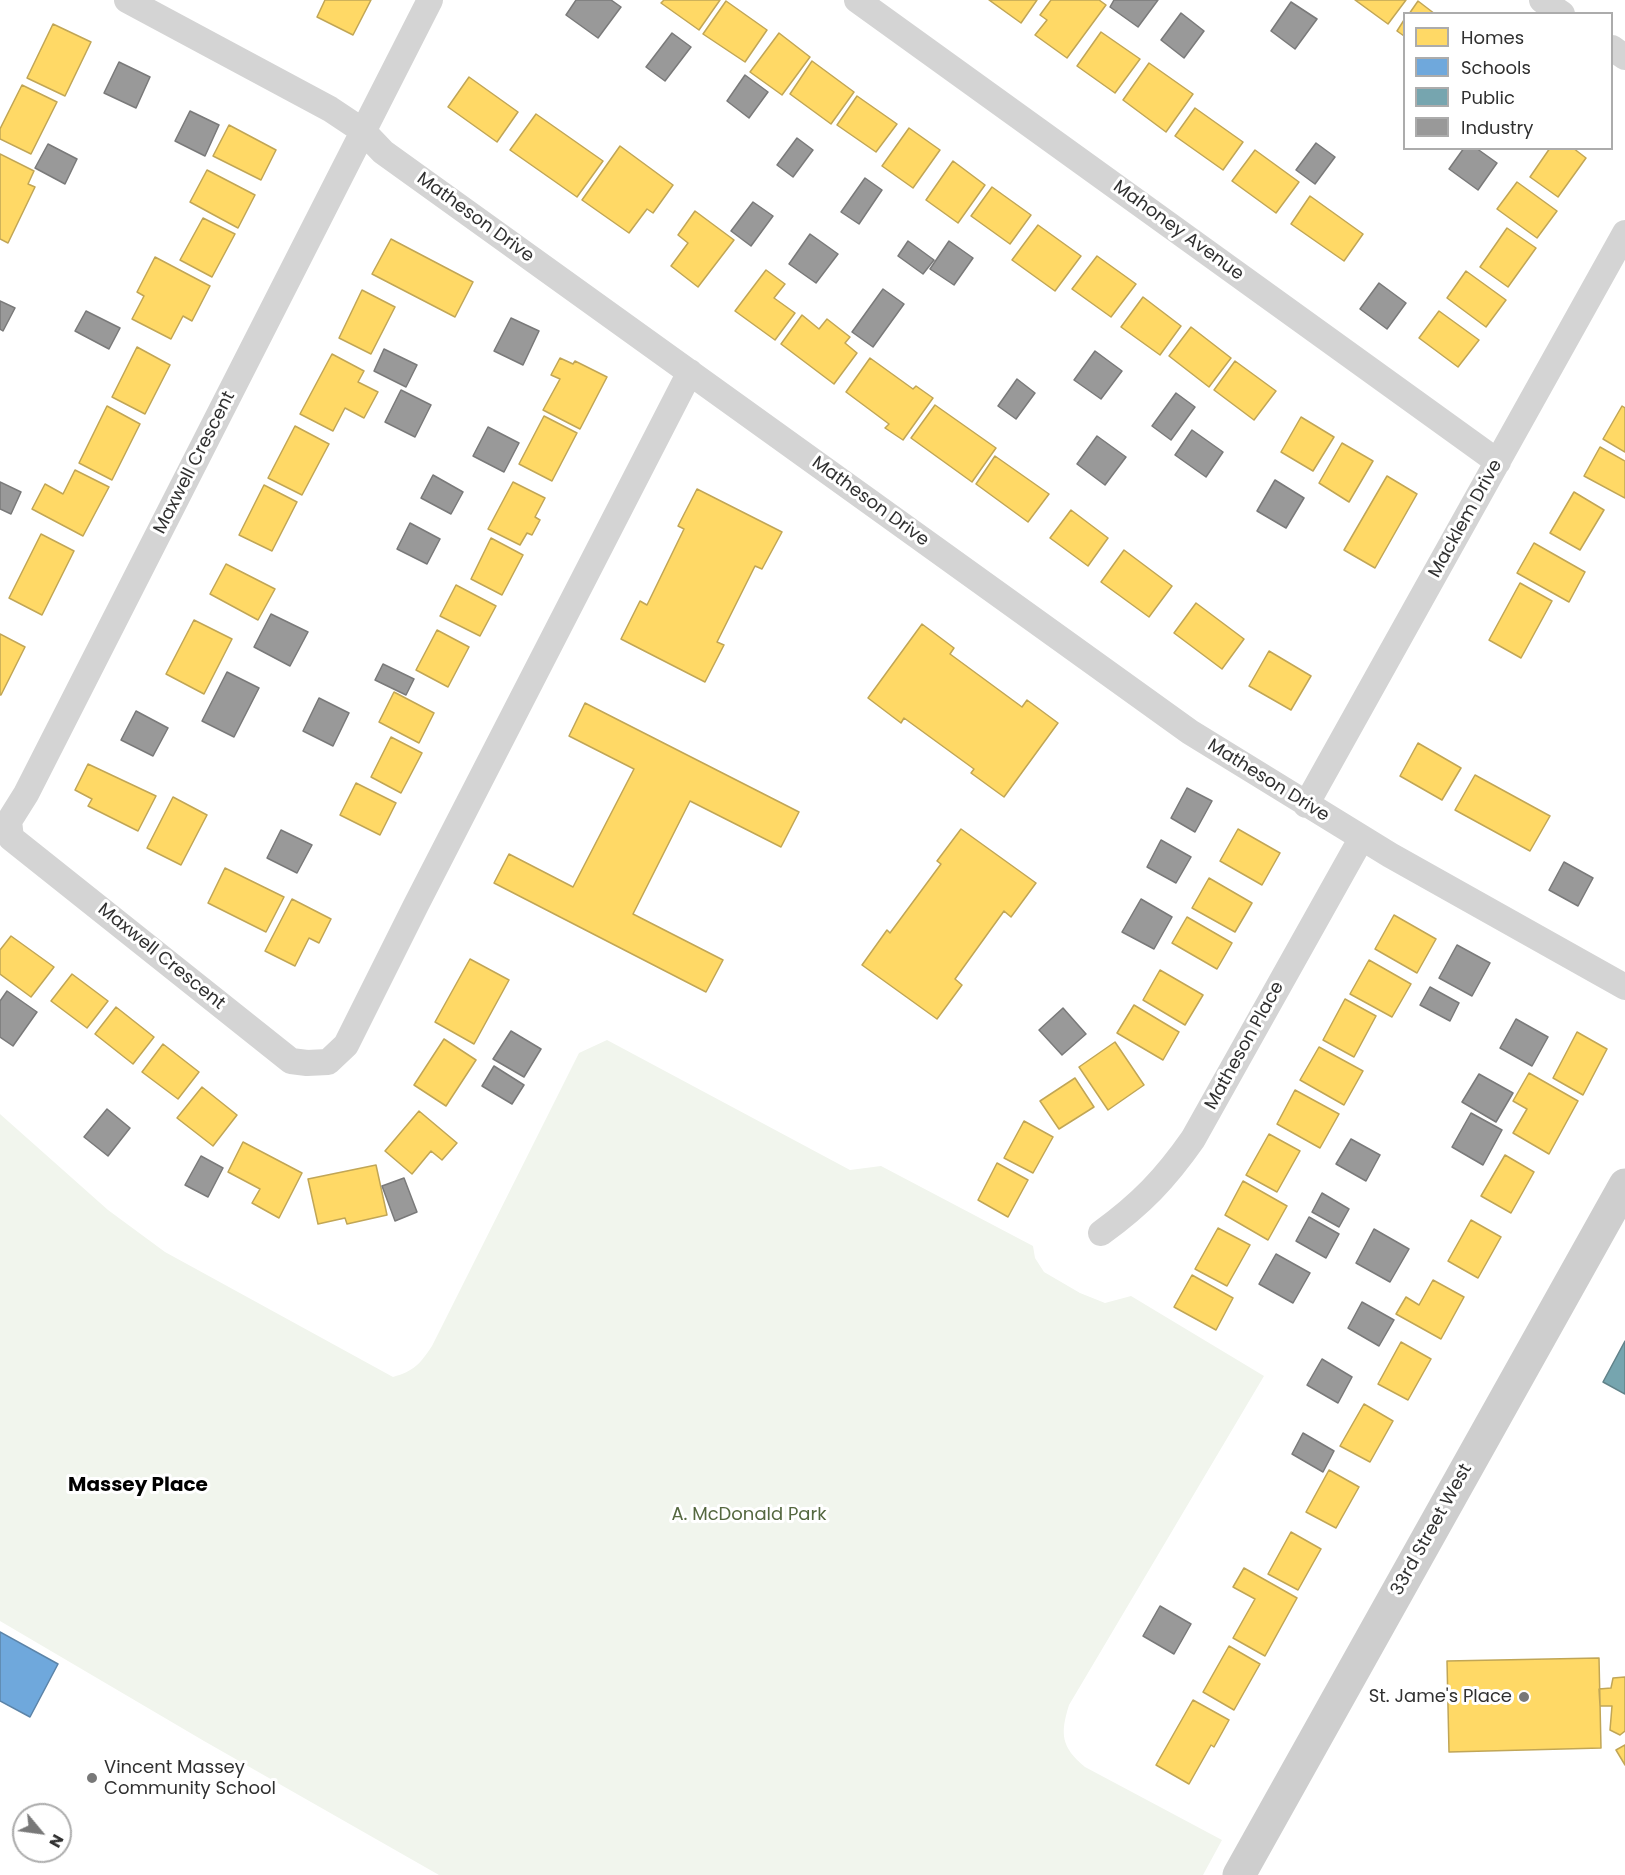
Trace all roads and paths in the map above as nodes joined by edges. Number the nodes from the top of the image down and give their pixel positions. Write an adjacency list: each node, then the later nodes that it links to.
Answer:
1 (127, 0): 6 (street, Matheson Drive)
2 (430, 0): 6 (street, Maxwell Crescent)
3 (857, 0): 9 (street, Mahoney Avenue)
4 (1542, 0): 5 (street)
5 (1559, 12)
6 (363, 131): 8 (street, Matheson Drive); 8 (street, Maxwell Crescent)
7 (1625, 233): 9 (street, Macklem Drive)
8 (690, 372): 10 (street, Matheson Drive)
9 (1498, 462): 10 (street, Macklem Drive)
10 (1306, 805): 11 (street, Matheson Drive)
11 (1361, 839): 12 (street, Matheson Drive); 14 (street, Matheson Place)
12 (1625, 987)
13 (1625, 1185): 15 (main road, 33rd Street West)
14 (1101, 1233)
15 (1239, 1875)

